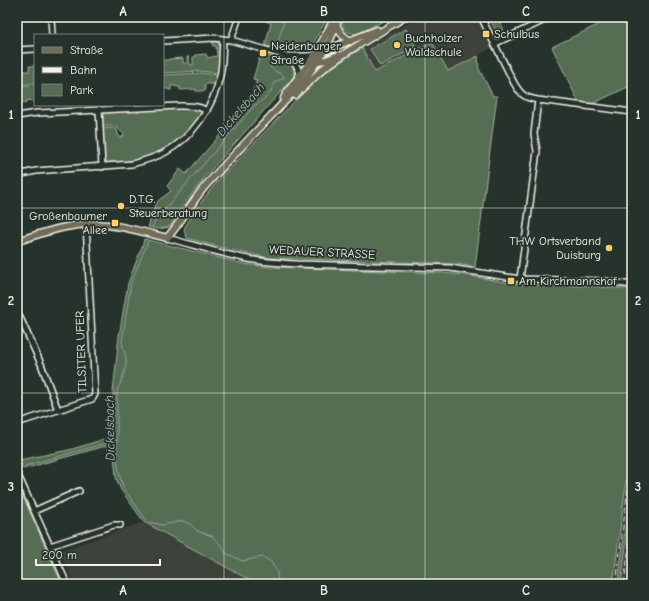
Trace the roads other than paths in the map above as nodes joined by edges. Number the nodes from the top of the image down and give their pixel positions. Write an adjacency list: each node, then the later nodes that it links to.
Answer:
1 (51, 17): 10 (street)
2 (239, 17): 12 (street)
3 (335, 17): 21 (main road)
4 (339, 17): 9 (main road)
5 (405, 17): 8 (main road)
6 (480, 17): 15 (street)
7 (551, 17): 15 (street)
8 (393, 24): 14 (main road); 19 (main road)
9 (336, 26): 14 (main road); 18 (main road)
10 (52, 34)
11 (223, 39): 12 (street); 13 (street); 29 (street)
12 (232, 40): 20 (street)
13 (164, 41)
14 (351, 41): 18 (main road)
15 (494, 44): 26 (street)
16 (34, 48): 17 (street)
17 (17, 50)
18 (324, 51): 21 (main road); 23 (main road)
19 (347, 52): 23 (main road); 27 (main road)
20 (282, 55): 21 (street); 22 (street)
21 (315, 55): 24 (main road)
22 (293, 60): 24 (street); 25 (street)
23 (318, 61): 24 (street); 27 (main road)
24 (310, 62): 25 (main road)
25 (299, 76): 27 (main road)
26 (538, 100): 30 (street); 37 (street)
27 (278, 109): 35 (main road)
28 (99, 110): 29 (street); 31 (street); 32 (street)
29 (207, 111): 32 (street)
30 (632, 112)
31 (17, 116)
32 (102, 166): 33 (street)
33 (17, 175)
34 (86, 224): 35 (main road, WEDAUER STRASSE); 36 (main road, WEDAUER STRASSE); 40 (street, TILSITER UFER)
35 (167, 238): 37 (street, WEDAUER STRASSE)
36 (17, 241)
37 (520, 279): 38 (street, WEDAUER STRASSE)
38 (632, 285)
39 (17, 311): 40 (street)
40 (58, 410): 41 (street, TILSITER UFER)
41 (17, 423)
42 (17, 473): 44 (street)
43 (79, 491): 44 (street)
44 (34, 511): 46 (street)
45 (120, 525): 46 (street)
46 (50, 546): 47 (street)
47 (67, 584)

